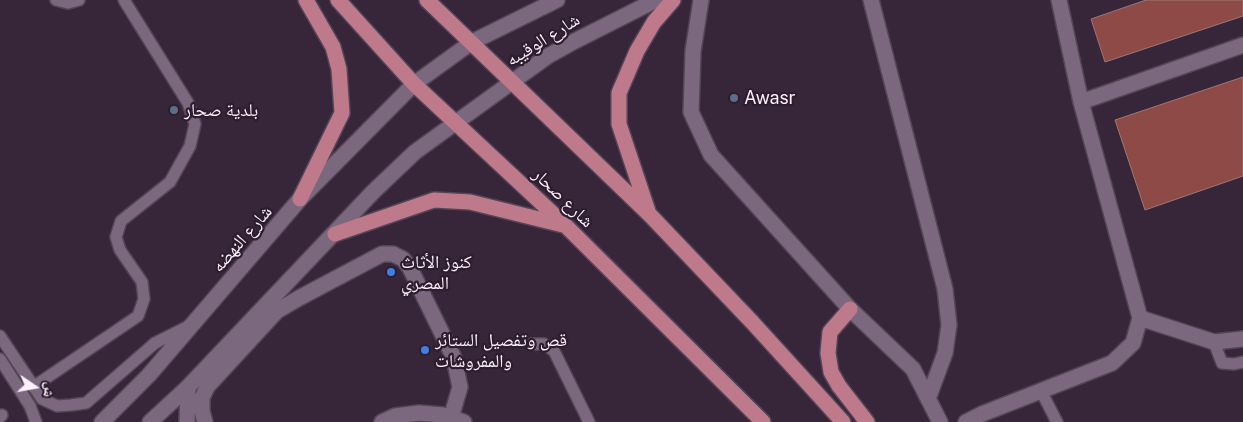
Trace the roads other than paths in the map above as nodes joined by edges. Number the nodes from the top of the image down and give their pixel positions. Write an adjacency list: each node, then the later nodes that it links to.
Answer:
1 (56, 0): 2 (lane)
2 (79, 0)
3 (124, 0): 32 (lane)
4 (306, 0): 19 (main road)
5 (338, 0): 16 (main road, شارع صحار)
6 (427, 0): 13 (main road)
7 (557, 0): 13 (street, شارع الوقيبه)
8 (656, 0): 15 (street, شارع الوقيبه)
9 (673, 0): 20 (main road)
10 (701, 0): 23 (street)
11 (871, 0): 35 (street)
12 (1059, 0): 17 (street)
13 (472, 42): 15 (main road); 16 (street, شارع الوقيبه)
14 (1243, 45): 17 (street)
15 (511, 82): 18 (street, شارع الوقيبه); 20 (main road)
16 (414, 84): 18 (main road, شارع صحار); 19 (street, شارع النهضه)
17 (1081, 102): 24 (street)
18 (455, 122): 21 (main road, شارع صحار); 22 (street)
19 (300, 199): 25 (street, شارع النهضه)
20 (650, 215): 45 (main road)
21 (565, 225): 22 (main road); 44 (main road, شارع صحار)
22 (335, 234): 33 (street)
23 (850, 309): 35 (street); 46 (main road)
24 (1140, 318): 28 (street); 34 (street)
25 (192, 324): 32 (lane); 38 (street, شارع النهضه)
26 (0, 336): 32 (lane)
27 (1243, 340): 28 (street)
28 (1214, 342): 31 (lane)
29 (532, 344): 43 (lane)
30 (0, 359): 37 (lane)
31 (1243, 362)
32 (33, 387)
33 (188, 387): 39 (street); 40 (street)
34 (1041, 391): 48 (street); 49 (lane)
35 (928, 399): 47 (street)
36 (458, 420): 41 (street); 42 (street)
37 (36, 422)
38 (102, 422)
39 (150, 422)
40 (187, 422)
41 (205, 422)
42 (382, 422)
43 (589, 422)
44 (762, 422)
45 (843, 422)
46 (866, 422)
47 (940, 422)
48 (966, 422)
49 (1056, 422)

